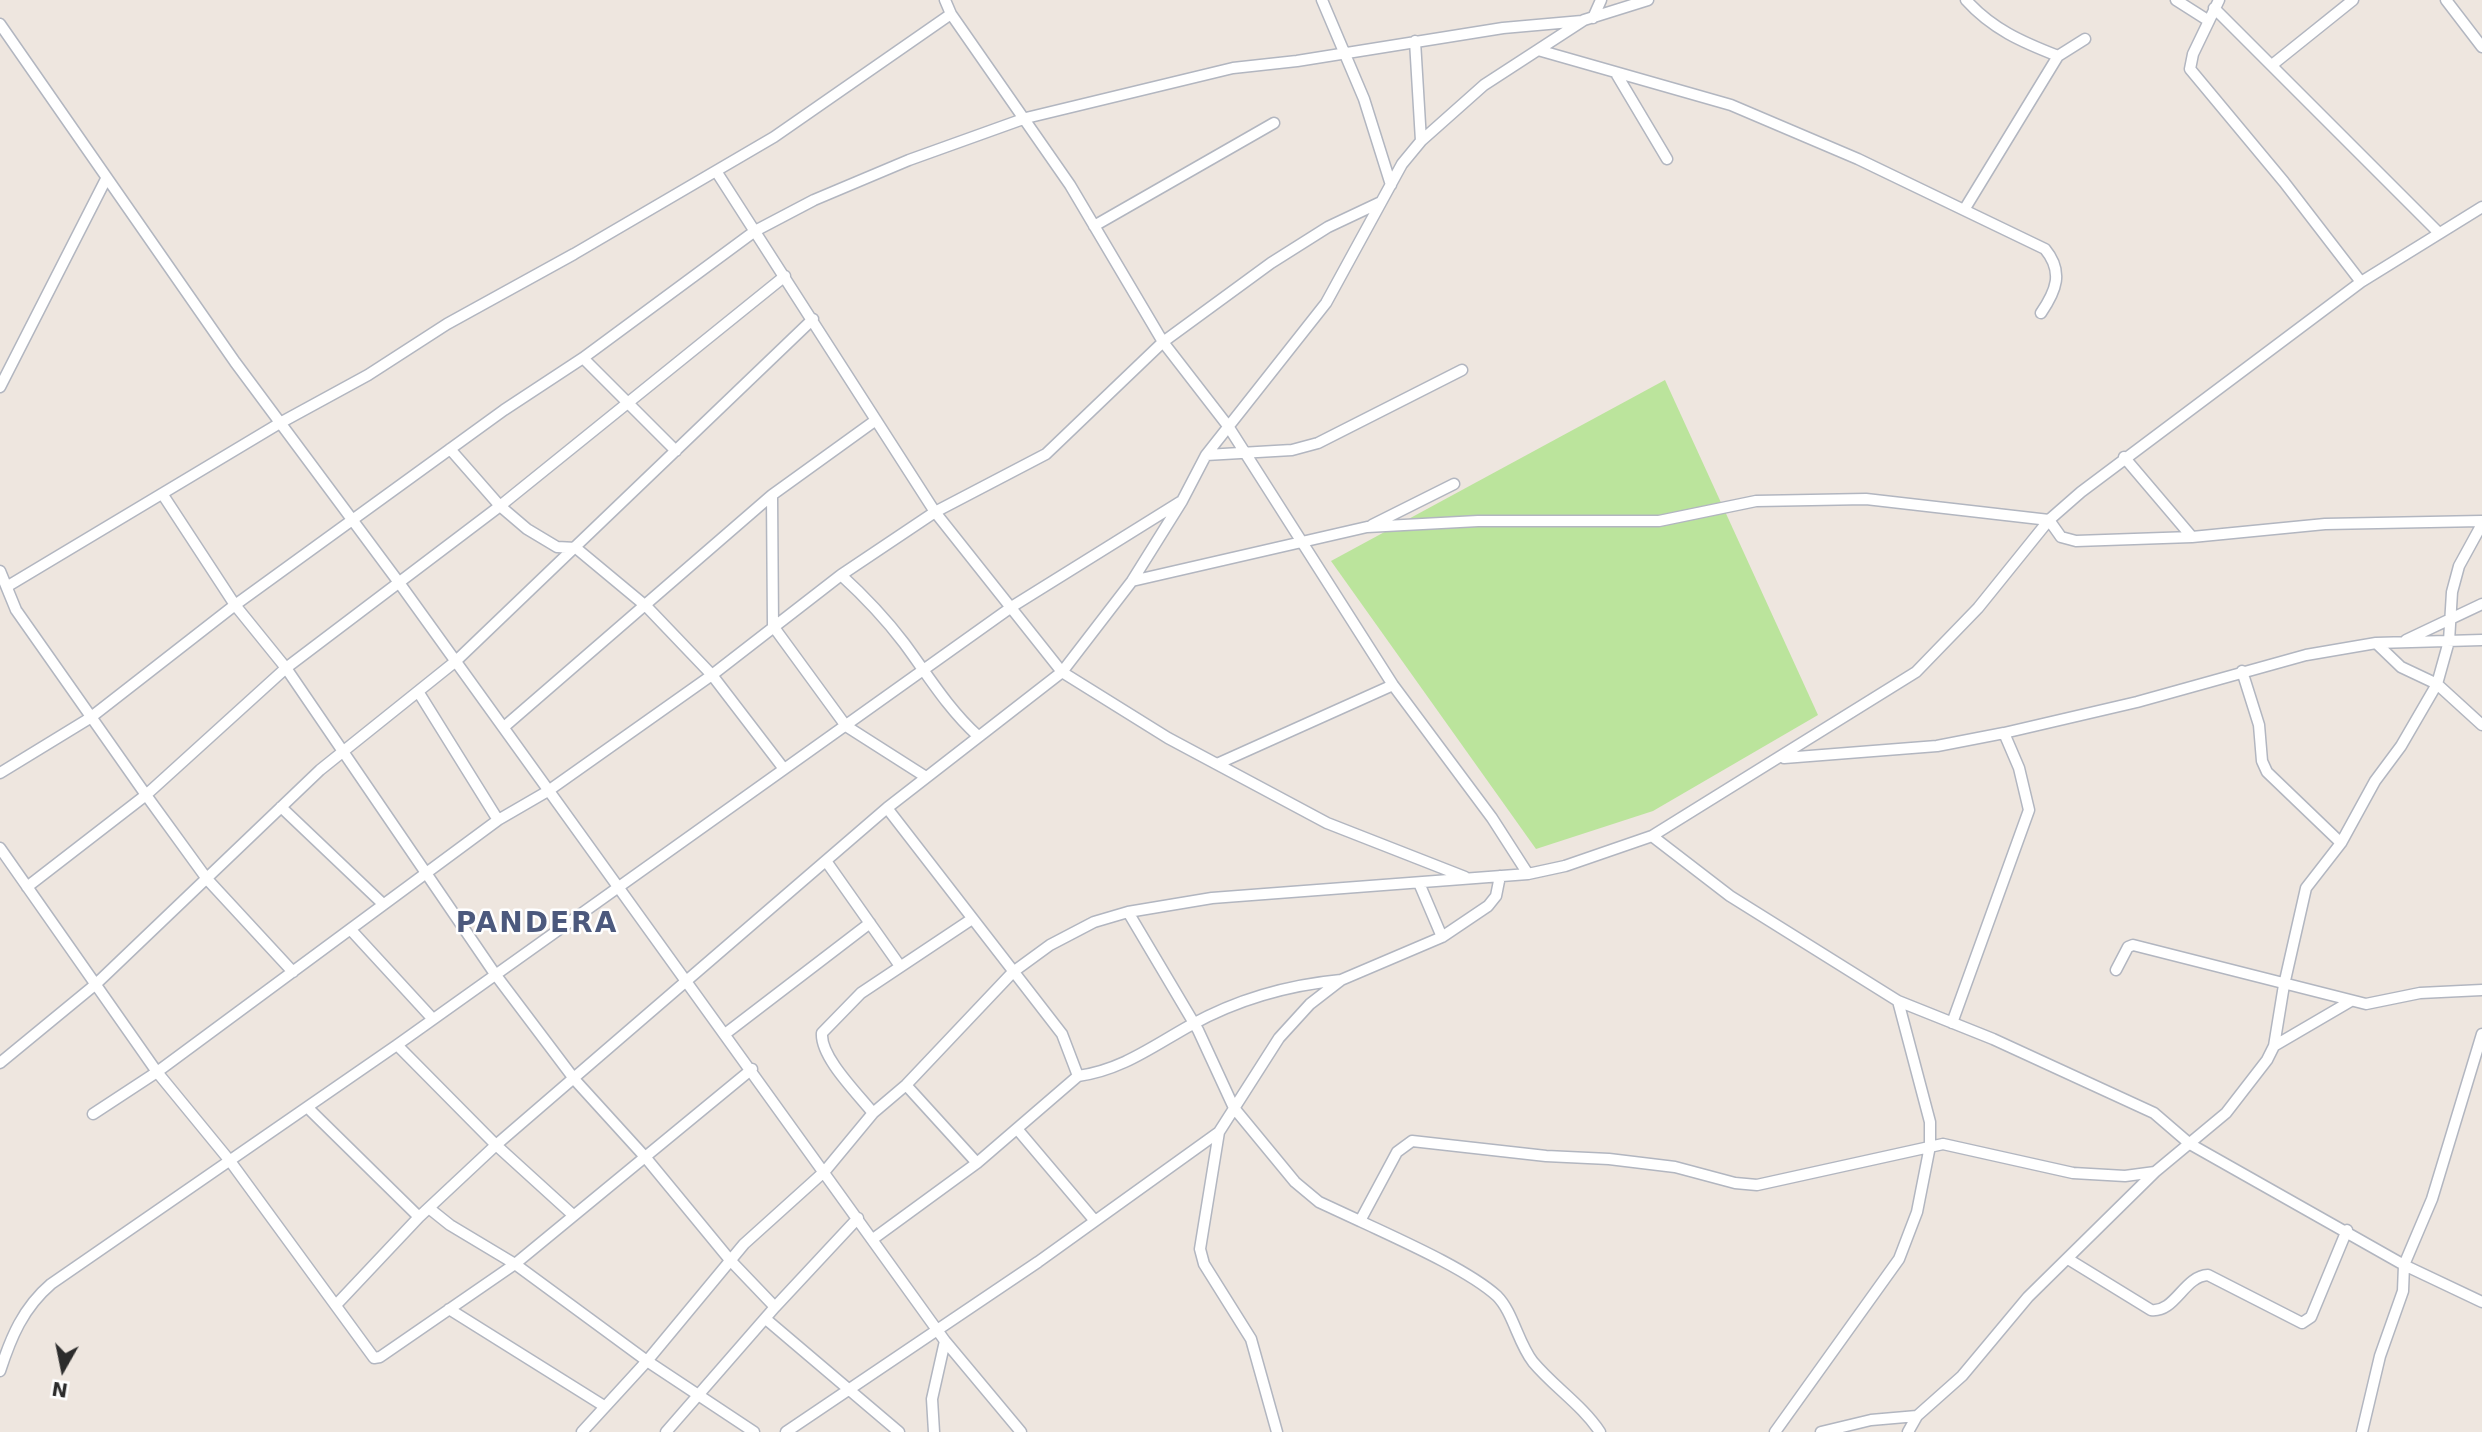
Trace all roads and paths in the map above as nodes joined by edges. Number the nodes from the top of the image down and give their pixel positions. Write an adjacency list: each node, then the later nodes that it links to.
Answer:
1 (945, 0): 10 (street)
2 (1322, 0): 18 (street)
3 (1601, 0): 11 (street)
4 (1648, 0): 11 (street)
5 (1966, 0): 19 (street)
6 (2176, 0): 12 (street)
7 (2353, 0): 20 (street)
8 (2446, 0): 16 (street)
9 (2216, 4): 12 (street); 20 (street)
10 (951, 14): 22 (street); 26 (street)
11 (1588, 19): 15 (street); 17 (street)
12 (2209, 21): 36 (street)
13 (0, 24): 27 (street)
14 (2085, 39): 19 (street)
15 (1415, 41): 18 (street); 24 (street)
16 (2482, 47)
17 (1538, 50): 21 (street); 24 (street)
18 (1345, 52): 22 (street); 28 (street)
19 (2058, 57): 31 (street)
20 (2272, 65): 34 (street)
21 (1617, 75): 25 (street); 31 (street)
22 (1026, 118): 32 (street); 33 (street)
23 (1274, 123): 32 (street)
24 (1421, 141): 28 (street)
25 (1667, 159)
26 (716, 171): 33 (street); 45 (street)
27 (106, 179): 42 (street); 45 (street)
28 (1391, 185): 29 (street)
29 (1381, 202): 39 (street); 46 (street)
30 (2482, 207): 34 (street)
31 (1964, 210): 37 (street)
32 (1094, 226): 39 (street)
33 (755, 231): 35 (street); 40 (street)
34 (2439, 233): 36 (street)
35 (785, 276): 38 (street); 43 (street)
36 (2361, 282): 51 (street)
37 (2041, 313)
38 (813, 319): 44 (street); 48 (street)
39 (1163, 342): 46 (street); 57 (street)
40 (583, 358): 43 (street); 47 (street)
41 (1462, 370): 49 (street)
42 (0, 387)
43 (627, 404): 48 (street); 56 (street)
44 (876, 420): 54 (street); 57 (street)
45 (280, 424): 53 (street); 58 (street)
46 (1228, 426): 49 (street); 50 (street)
47 (450, 449): 56 (street); 58 (street)
48 (676, 451): 64 (street)
49 (1243, 452): 50 (street); 63 (street)
50 (1206, 455): 55 (street)
51 (2124, 457): 59 (street); 62 (street)
52 (1454, 484): 61 (street)
53 (163, 495): 69 (street); 71 (street)
54 (772, 495): 73 (street); 75 (street)
55 (1182, 501): 67 (street); 72 (street)
56 (500, 506): 64 (street); 68 (street)
57 (935, 512): 66 (street); 72 (street)
58 (353, 520): 68 (street); 71 (street)
59 (2049, 520): 61 (street); 62 (street); 96 (street)
60 (2482, 522): 62 (street); 74 (street)
61 (1367, 527): 63 (street)
62 (2192, 537)
63 (1302, 544): 67 (street); 87 (street)
64 (576, 548): 73 (street); 80 (street)
65 (0, 571): 69 (street)
66 (841, 575): 75 (street); 83 (street)
67 (1132, 581): 84 (street)
68 (400, 583): 80 (street); 81 (street)
69 (8, 586): 89 (street)
70 (2482, 604): 74 (street)
71 (235, 605): 81 (street); 89 (street)
72 (1013, 606): 83 (street); 84 (street)
73 (647, 607): 85 (street); 92 (street)
74 (2452, 617): 77 (street); 78 (street)
75 (773, 626): 85 (street); 91 (street)
76 (2482, 640): 77 (street)
77 (2449, 641): 78 (street); 86 (street)
78 (2401, 642): 79 (street)
79 (2376, 643): 82 (street); 86 (street)
80 (456, 661): 88 (street); 92 (street)
81 (286, 668): 95 (street); 102 (street)
82 (2242, 671): 93 (street); 107 (street)
83 (922, 672): 91 (street); 94 (street)
84 (1062, 672): 94 (street); 97 (street)
85 (712, 675): 98 (street); 101 (street)
86 (2437, 684): 90 (street); 107 (street)
87 (1394, 685): 97 (street); 111 (street)
88 (419, 693): 95 (street); 105 (street)
89 (90, 718): 99 (street); 102 (street)
90 (2482, 725)
91 (846, 726): 98 (street); 100 (street)
92 (504, 727): 101 (street)
93 (2004, 733): 96 (street); 138 (street)
94 (978, 736): 100 (street)
95 (344, 752): 103 (street); 110 (street)
96 (1778, 759): 106 (street)
97 (1217, 764): 113 (street)
98 (783, 769): 117 (street)
99 (0, 773)
100 (926, 777): 104 (street)
101 (548, 791): 105 (street); 117 (street)
102 (146, 795): 114 (street); 116 (street)
103 (281, 807): 114 (street); 118 (street)
104 (887, 808): 109 (street); 120 (street)
105 (498, 820): 110 (street)
106 (1652, 836): 111 (street); 134 (street)
107 (2341, 843): 132 (street)
108 (0, 848): 116 (street)
109 (826, 861): 121 (street); 129 (street)
110 (425, 873): 118 (street); 128 (street)
111 (1528, 874): 112 (street)
112 (1500, 876): 113 (street); 123 (street)
113 (1467, 878): 115 (street)
114 (207, 879): 126 (street); 131 (street)
115 (1419, 883): 119 (street); 123 (street)
116 (27, 887): 131 (street)
117 (617, 887): 128 (street); 129 (street)
118 (383, 904): 122 (street)
119 (1128, 912): 127 (street); 137 (street)
120 (972, 919): 124 (street); 127 (street)
121 (870, 923): 124 (street); 139 (street)
122 (351, 930): 126 (street); 136 (street)
123 (1442, 937): 130 (street)
124 (900, 966): 151 (street)
125 (2116, 970): 132 (street)
126 (293, 972): 145 (street)
127 (1013, 972): 146 (street); 148 (street)
128 (495, 974): 136 (street); 147 (street)
129 (688, 981): 139 (street); 147 (street)
130 (1341, 981): 137 (street); 150 (street)
131 (96, 984): 143 (street); 145 (street)
132 (2284, 985): 135 (street); 142 (street)
133 (2482, 990): 135 (street)
134 (1898, 1001): 138 (street); 157 (street)
135 (2351, 1001): 142 (street)
136 (432, 1017): 141 (street)
137 (1194, 1023): 146 (street); 150 (street)
138 (1952, 1023): 155 (street)
139 (725, 1034): 144 (street)
140 (2482, 1034): 174 (street)
141 (397, 1045): 149 (street); 156 (street)
142 (2274, 1046): 155 (street)
143 (0, 1063)
144 (752, 1069): 158 (street); 161 (street)
145 (157, 1072): 152 (street); 159 (street)
146 (1078, 1076): 153 (street)
147 (575, 1080): 156 (street); 158 (street)
148 (906, 1085): 151 (street); 160 (street)
149 (307, 1108): 159 (street); 165 (street)
150 (1234, 1108): 154 (street); 168 (street)
151 (873, 1113): 161 (street)
152 (93, 1115)
153 (1018, 1130): 160 (street); 167 (street)
154 (1219, 1132): 167 (street); 195 (street)
155 (2190, 1143): 162 (street); 169 (street)
156 (496, 1145): 163 (street); 164 (street)
157 (1930, 1146): 162 (street); 168 (street); 197 (street)
158 (646, 1158): 164 (street); 172 (street)
159 (230, 1161): 176 (street); 183 (street)
160 (977, 1163): 170 (street)
161 (825, 1171): 166 (street); 172 (street)
162 (2155, 1172): 171 (street)
163 (430, 1209): 165 (street); 173 (street)
164 (573, 1215): 173 (street)
165 (419, 1217): 176 (street)
166 (858, 1218): 170 (street); 177 (street)
167 (1094, 1221): 180 (street)
168 (1360, 1221): 196 (street)
169 (2347, 1230): 171 (street); 174 (street)
170 (873, 1239): 180 (street)
171 (2068, 1259): 187 (street)
172 (730, 1260): 177 (street); 182 (street)
173 (515, 1264): 178 (street); 182 (street)
174 (2404, 1265): 175 (street); 200 (street)
175 (2482, 1302)
176 (336, 1305): 178 (street)
177 (775, 1307): 179 (street)
178 (449, 1309): 186 (street)
179 (767, 1320): 184 (street); 185 (street)
180 (937, 1329): 181 (street); 184 (street)
181 (945, 1341): 193 (street); 194 (street)
182 (647, 1361): 185 (street); 186 (street)
183 (0, 1371)
184 (848, 1389): 191 (street); 192 (street)
185 (700, 1396): 189 (street); 190 (street)
186 (604, 1406): 188 (street)
187 (1917, 1416): 198 (street); 199 (street)
188 (582, 1432)
189 (666, 1432)
190 (754, 1432)
191 (786, 1432)
192 (899, 1432)
193 (934, 1432)
194 (1021, 1432)
195 (1278, 1432)
196 (1600, 1432)
197 (1775, 1432)
198 (1821, 1432)
199 (1908, 1432)
200 (2362, 1432)

